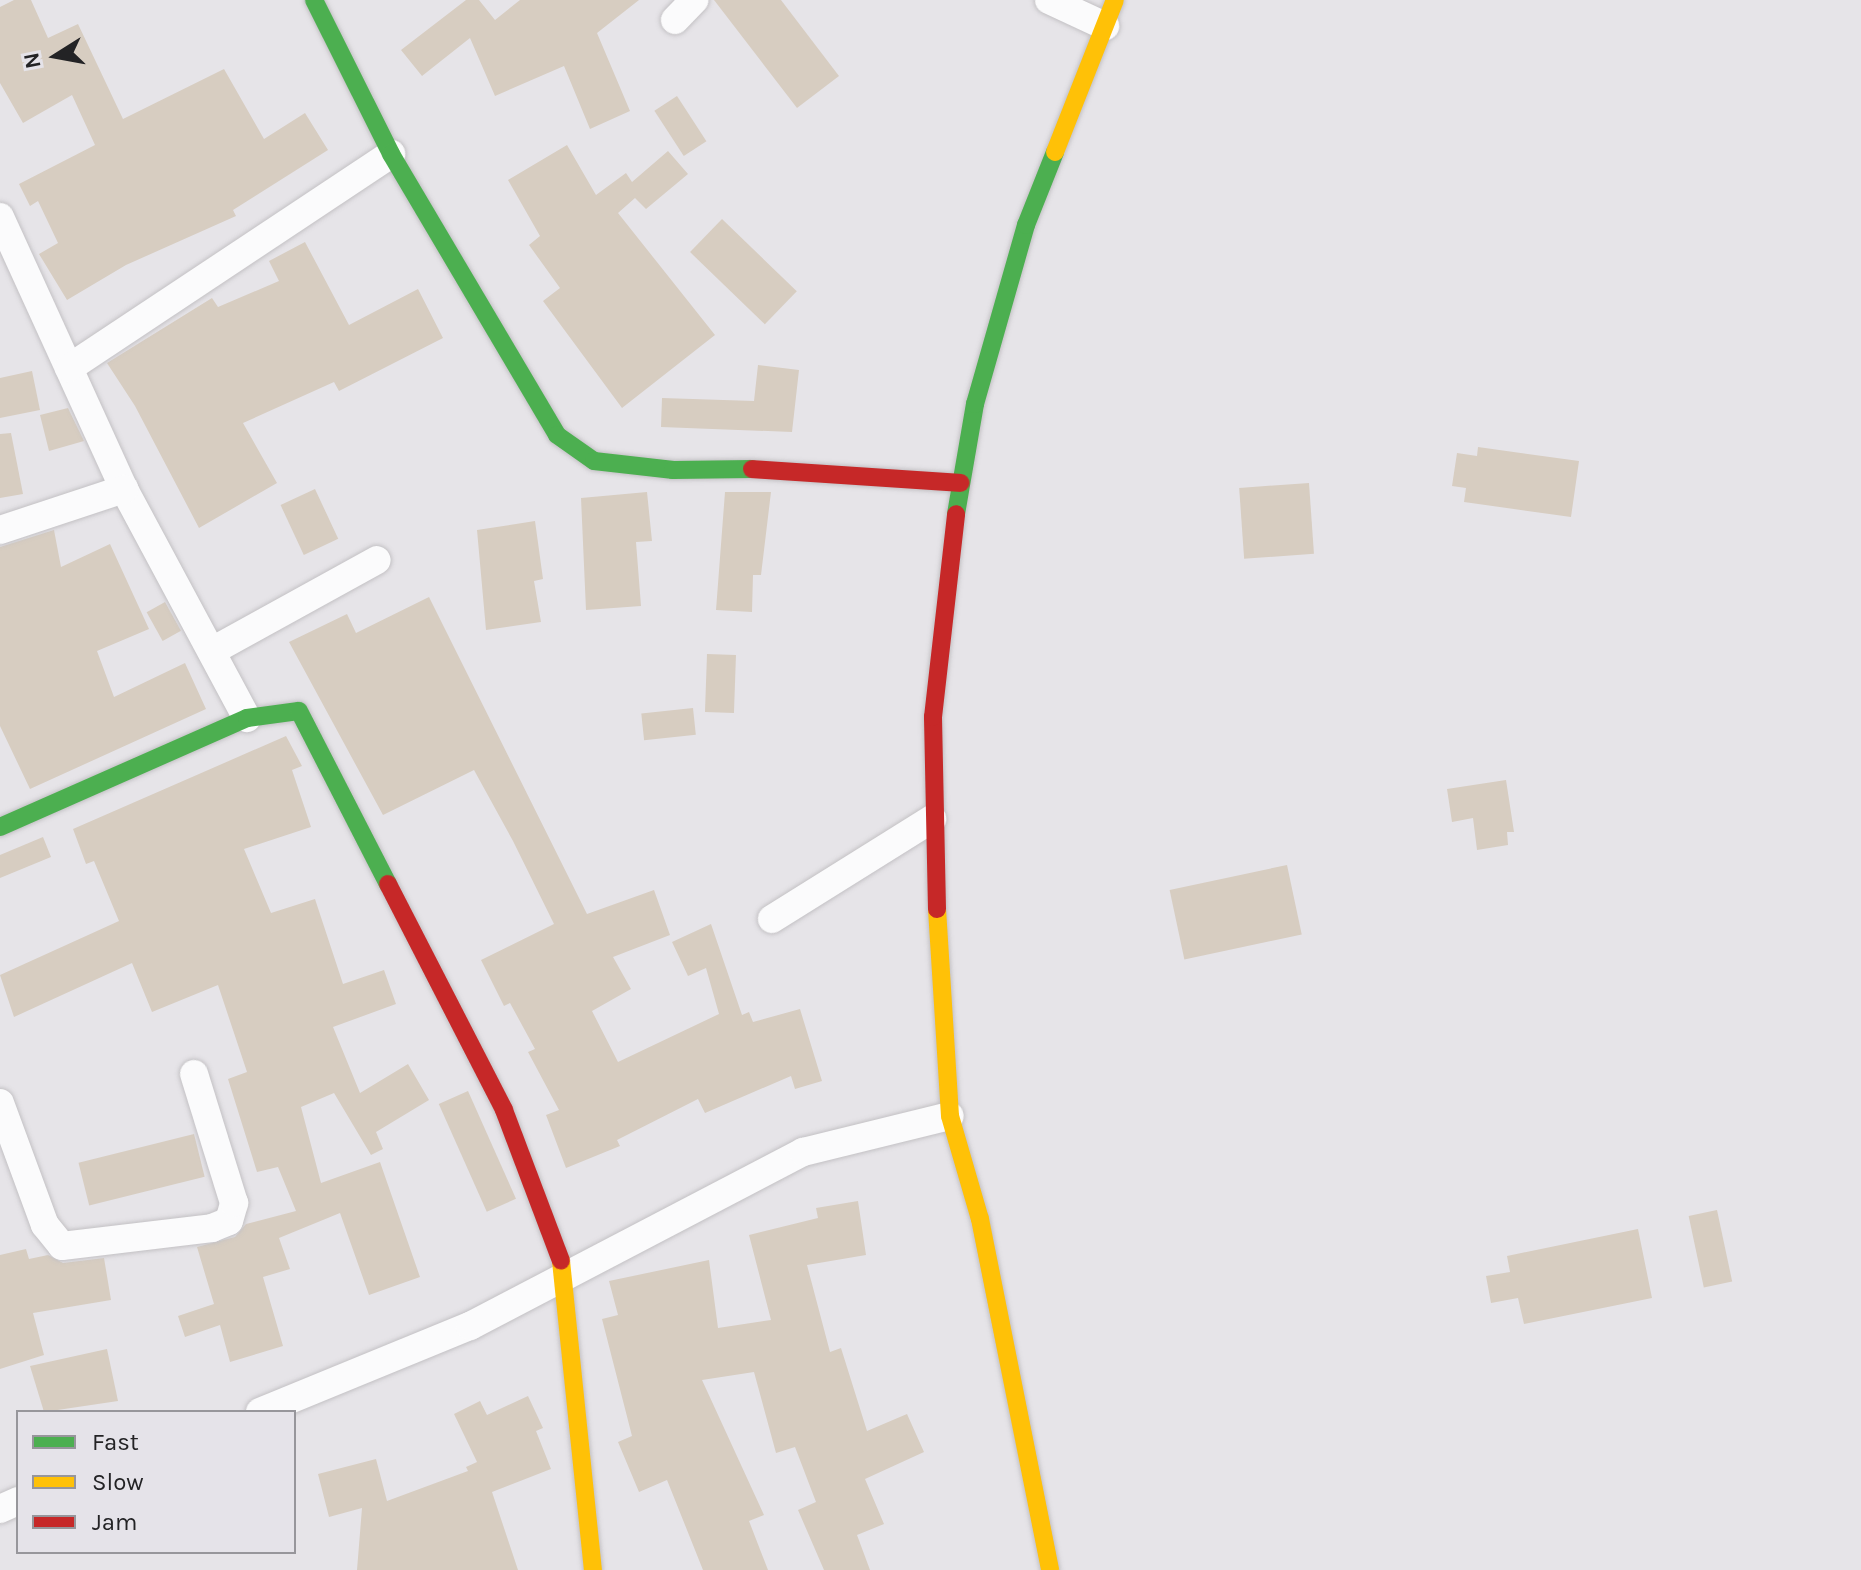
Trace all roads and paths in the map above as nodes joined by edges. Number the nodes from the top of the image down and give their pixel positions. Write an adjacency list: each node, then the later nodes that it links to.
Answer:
1 (314, 0): 4 (street)
2 (1049, 0): 3 (street)
3 (1110, 13): 7 (street)
4 (391, 154): 6 (street); 7 (street)
5 (0, 217): 6 (street)
6 (69, 368): 8 (street)
7 (961, 483): 13 (street)
8 (124, 489): 9 (street); 11 (street)
9 (0, 530)
10 (377, 560): 11 (street)
11 (212, 651): 12 (street)
12 (247, 718): 14 (street); 19 (street)
13 (932, 819): 15 (street); 18 (street)
14 (0, 827)
15 (772, 919)
16 (194, 1074): 17 (street)
17 (0, 1103)
18 (950, 1116): 19 (street); 22 (street)
19 (566, 1279): 20 (street); 21 (street)
20 (265, 1410)
21 (593, 1570)
22 (1050, 1570)

